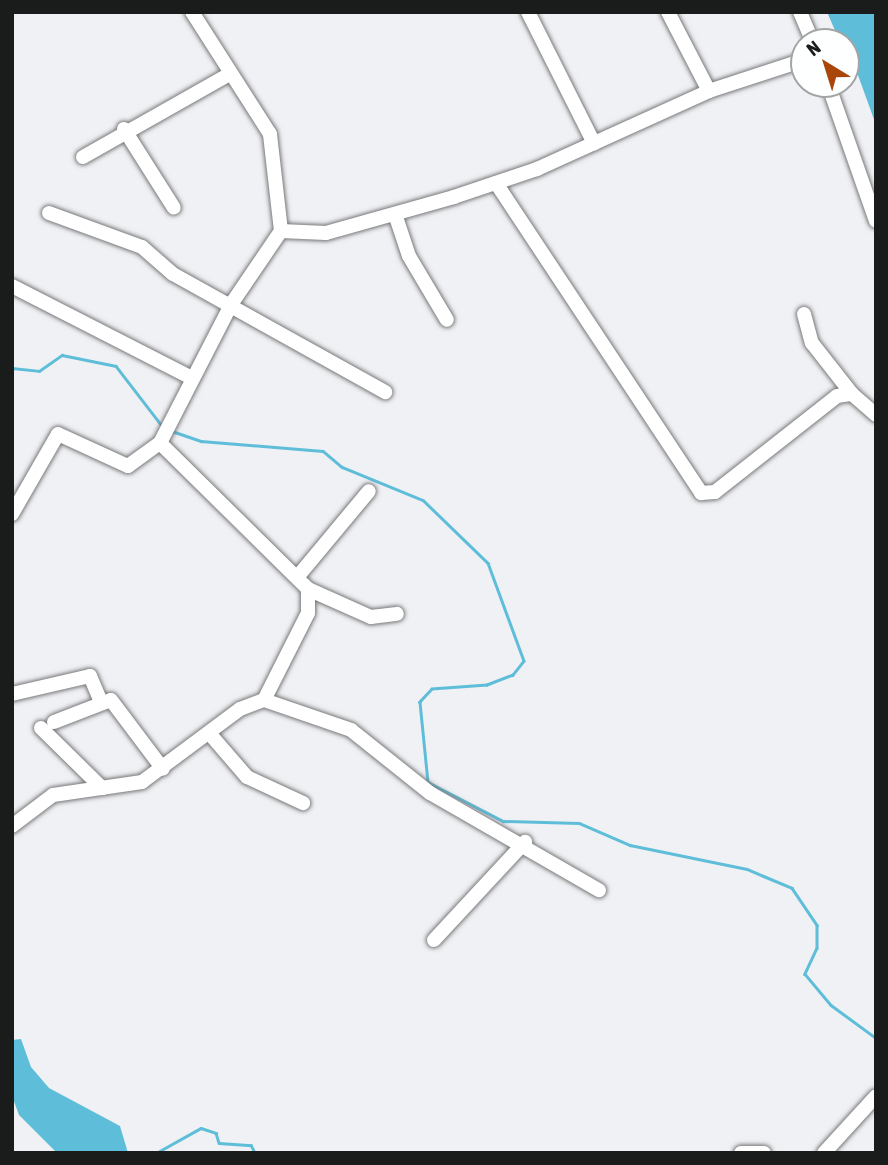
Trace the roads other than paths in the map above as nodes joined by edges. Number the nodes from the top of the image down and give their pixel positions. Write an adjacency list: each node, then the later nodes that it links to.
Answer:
1 (192, 12): 5 (street)
2 (528, 12): 9 (street)
3 (668, 12): 6 (street)
4 (790, 65): 6 (street)
5 (228, 75): 8 (street); 16 (street)
6 (709, 91): 9 (street)
7 (833, 98): 15 (street)
8 (124, 128): 10 (street); 12 (street)
9 (594, 143): 11 (street)
10 (83, 157)
11 (496, 183): 14 (street); 23 (street)
12 (174, 208)
13 (49, 213): 18 (street)
14 (395, 214): 16 (street); 20 (street)
15 (876, 222)
16 (281, 230): 18 (street)
17 (12, 286): 21 (street)
18 (232, 303): 21 (street); 22 (street)
19 (804, 314): 23 (street)
20 (447, 320)
21 (192, 379): 25 (street)
22 (385, 392)
23 (852, 394): 24 (street)
24 (876, 415)
25 (165, 433): 27 (street); 28 (street)
26 (369, 491): 28 (street)
27 (12, 514)
28 (299, 575): 29 (street)
29 (308, 589): 30 (street); 32 (street)
30 (397, 614)
31 (12, 694): 33 (street)
32 (264, 700): 34 (street); 39 (street)
33 (101, 702): 35 (street); 36 (street)
34 (208, 733): 35 (street); 37 (street)
35 (163, 769): 36 (street)
36 (102, 788): 38 (street)
37 (303, 803)
38 (12, 826)
39 (525, 842): 40 (street); 41 (street)
40 (599, 890)
41 (434, 940)
42 (876, 1096): 45 (street)
43 (741, 1153): 44 (street)
44 (764, 1153)
45 (824, 1153)

